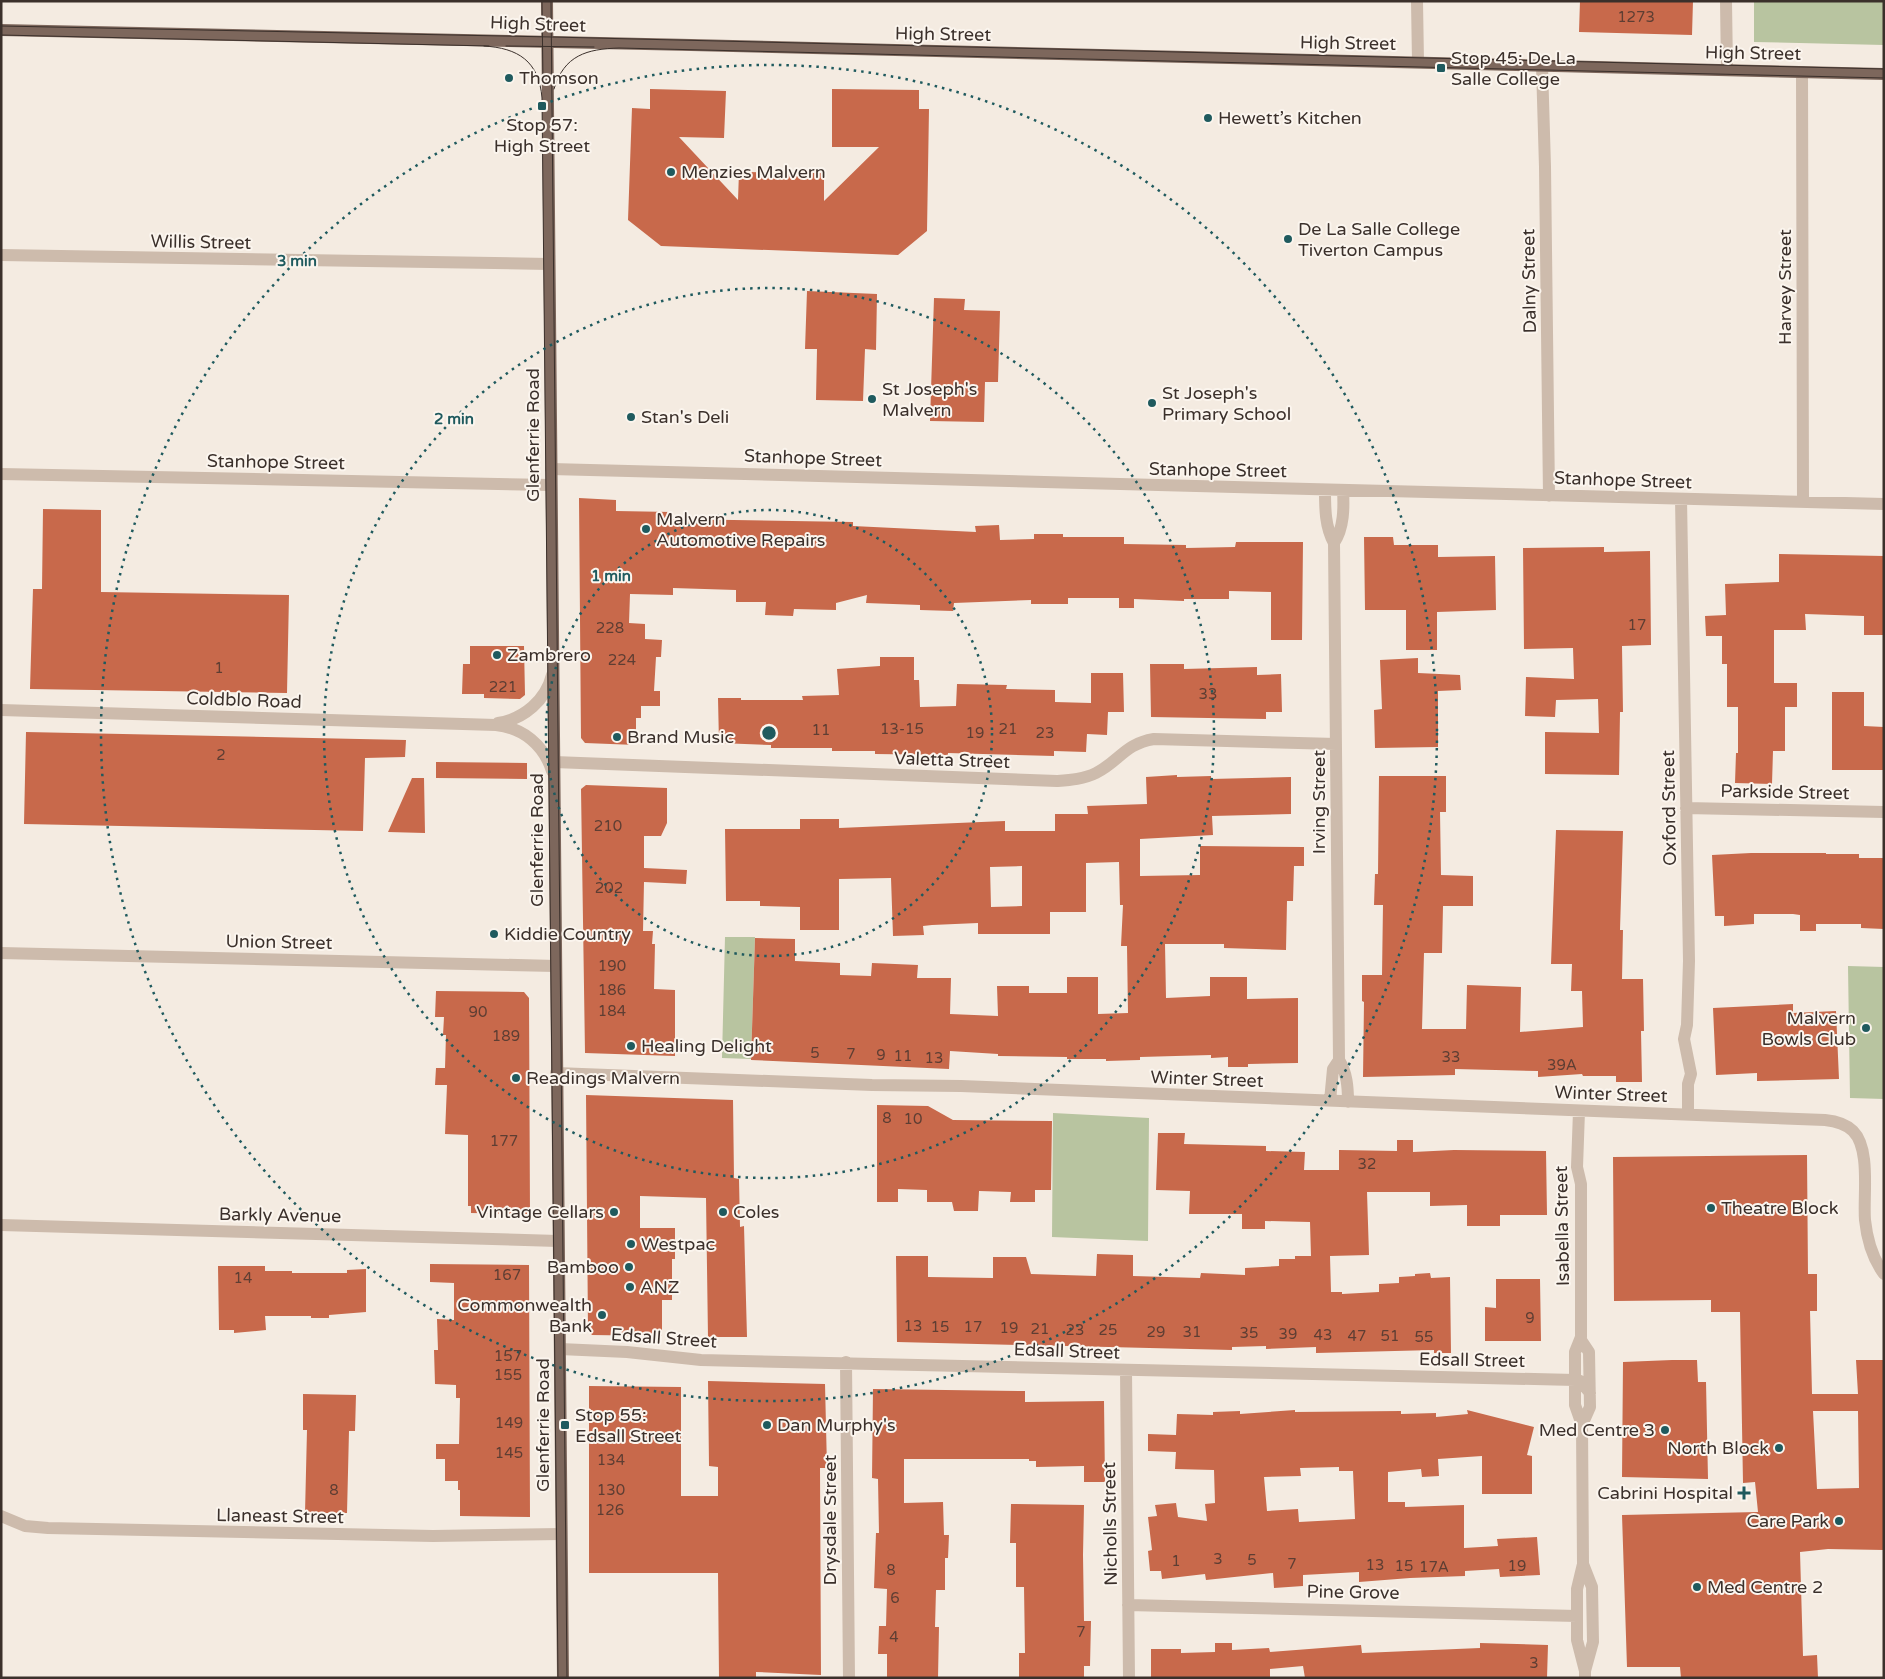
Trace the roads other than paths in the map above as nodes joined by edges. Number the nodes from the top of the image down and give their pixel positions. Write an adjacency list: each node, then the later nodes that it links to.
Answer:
1 (547, 1): 5 (main road, Glenferrie Road)
2 (1417, 1): 6 (street)
3 (1726, 1): 8 (street)
4 (1, 30): 5 (main road, High Street)
5 (547, 42): 6 (main road, High Street); 12 (main road, Glenferrie Road)
6 (1418, 62): 7 (main road, High Street)
7 (1542, 66): 8 (main road, High Street); 18 (street, Dalny Street)
8 (1727, 70): 9 (main road, High Street)
9 (1802, 72): 10 (main road, High Street); 20 (street, Harvey Street)
10 (1884, 74)
11 (1, 255): 12 (street, Willis Street)
12 (549, 264): 13 (main road, Glenferrie Road)
13 (551, 469): 15 (main road, Glenferrie Road); 16 (street, Stanhope Street)
14 (1, 474): 15 (street, Stanhope Street)
15 (551, 486): 23 (main road, Glenferrie Road)
16 (1325, 490): 17 (street, Stanhope Street); 22 (street, Irving Street)
17 (1343, 490): 18 (street, Stanhope Street); 22 (street, Irving Street)
18 (1550, 496): 19 (street, Stanhope Street)
19 (1681, 500): 20 (street, Stanhope Street); 29 (street, Oxford Street)
20 (1803, 502): 21 (street, Stanhope Street)
21 (1884, 504)
22 (1334, 543): 26 (street, Irving Street)
23 (553, 672): 25 (street, Coldblo Road); 27 (main road, Glenferrie Road)
24 (1, 710): 25 (street, Coldblo Road)
25 (486, 724): 28 (street, Coldblo Road)
26 (1336, 744): 27 (street, Valetta Street); 33 (street, Irving Street)
27 (554, 762): 28 (main road, Glenferrie Road)
28 (554, 782): 32 (main road, Glenferrie Road)
29 (1686, 808): 30 (street, Parkside Street); 38 (street, Oxford Street)
30 (1884, 812)
31 (1, 953): 32 (street, Union Street)
32 (556, 966): 34 (main road, Glenferrie Road)
33 (1339, 1060): 35 (street, Irving Street); 36 (street, Irving Street)
34 (556, 1073): 35 (street, Winter Street); 40 (main road, Glenferrie Road)
35 (1330, 1101): 36 (street, Winter Street)
36 (1348, 1102): 37 (street, Winter Street)
37 (1579, 1111): 38 (street, Winter Street); 42 (street, Isabella Street)
38 (1688, 1114): 41 (street, Winter Street)
39 (1, 1226): 40 (street, Barkly Avenue)
40 (558, 1241): 43 (main road, Glenferrie Road)
41 (1884, 1274)
42 (1581, 1340): 46 (street, Isabella Street); 47 (street, Isabella Street)
43 (560, 1350): 44 (street, Edsall Street); 50 (main road, Glenferrie Road)
44 (846, 1362): 45 (street, Edsall Street); 56 (street, Drysdale Street)
45 (1126, 1370): 46 (street, Edsall Street); 52 (street, Nicholls Street)
46 (1575, 1380): 47 (street); 48 (street, Isabella Street)
47 (1590, 1393): 48 (street, Isabella Street)
48 (1582, 1426): 51 (street, Isabella Street)
49 (1, 1516): 50 (street, Llaneast Street)
50 (561, 1534): 55 (main road, Glenferrie Road)
51 (1583, 1564): 53 (street, Isabella Street); 54 (street, Isabella Street)
52 (1128, 1605): 53 (street, Pine Grove); 57 (street, Nicholls Street)
53 (1577, 1616): 54 (street, Isabella Street)
54 (1584, 1674)
55 (563, 1678)
56 (849, 1678)
57 (1129, 1678)

